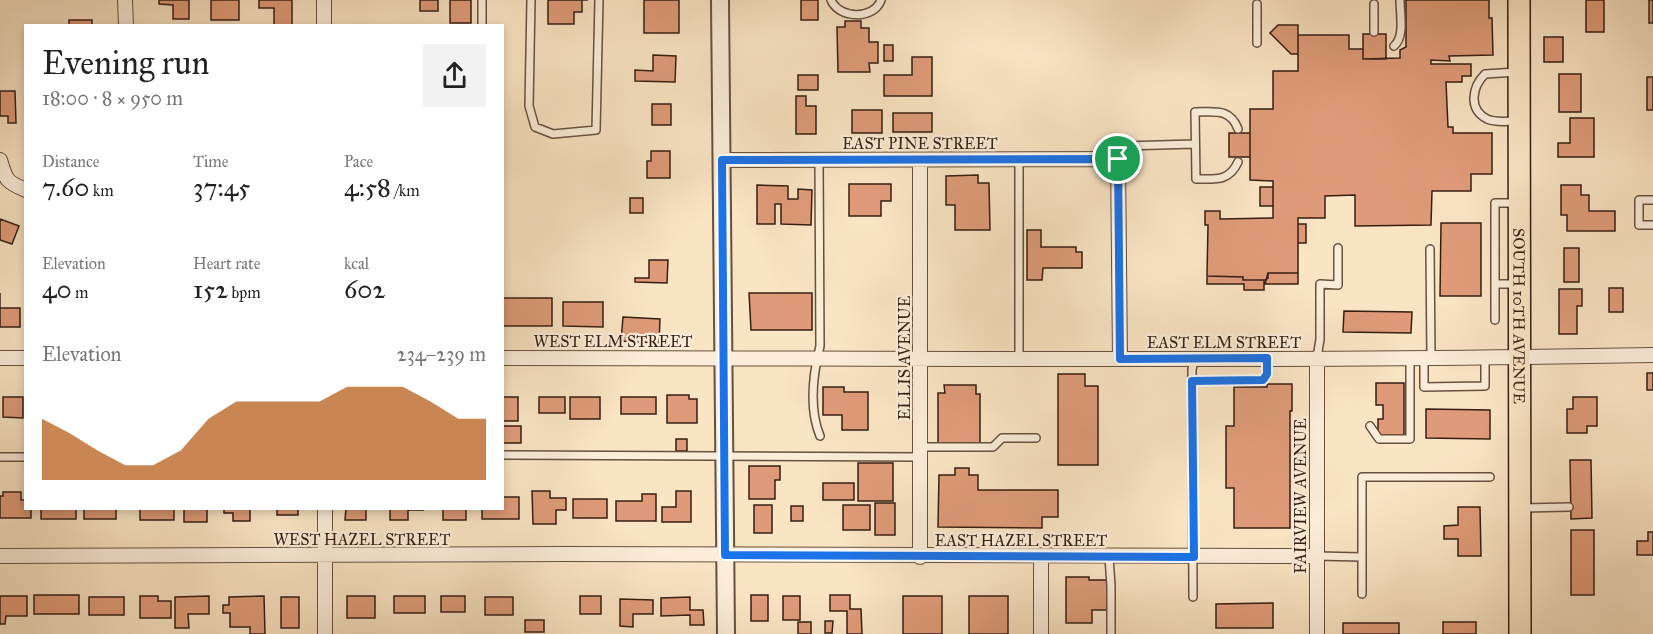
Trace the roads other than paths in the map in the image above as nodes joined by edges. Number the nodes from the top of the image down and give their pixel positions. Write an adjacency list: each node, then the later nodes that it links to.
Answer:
1 (125, 0): 13 (street)
2 (324, 0): 14 (street)
3 (482, 0): 15 (lane)
4 (531, 0): 5 (lane)
5 (599, 0)
6 (720, 0): 25 (street)
7 (831, 0): 8 (lane)
8 (880, 0)
9 (1400, 0): 18 (lane)
10 (1519, 0): 19 (main road, SOUTH 10TH AVENUE)
11 (1257, 4): 17 (lane)
12 (1374, 4): 16 (lane)
13 (126, 24)
14 (324, 24)
15 (482, 24)
16 (1374, 32)
17 (1257, 43)
18 (1394, 46)
19 (1519, 72): 20 (main road, SOUTH 10TH AVENUE); 20 (lane)
20 (1519, 121): 32 (main road, SOUTH 10TH AVENUE)
21 (1238, 129): 22 (lane)
22 (1195, 144): 23 (lane); 29 (lane)
23 (1118, 159): 28 (street, EAST PINE STREET); 51 (street)
24 (0, 160): 30 (street)
25 (722, 160): 26 (street, EAST PINE STREET); 43 (street)
26 (819, 160): 27 (street, EAST PINE STREET); 44 (lane)
27 (920, 160): 28 (street, EAST PINE STREET); 53 (street, ELLIS AVENUE)
28 (1019, 160): 50 (lane)
29 (1238, 162)
30 (24, 189)
31 (1653, 200): 33 (lane)
32 (1520, 202): 36 (lane); 37 (main road, SOUTH 10TH AVENUE)
33 (1653, 225)
34 (1338, 248): 46 (lane)
35 (1430, 249): 47 (lane)
36 (1495, 284): 37 (lane); 38 (lane)
37 (1521, 284): 49 (main road, SOUTH 10TH AVENUE)
38 (1495, 320)
39 (1653, 355): 49 (street, EAST ELM STREET)
40 (0, 358): 41 (street)
41 (24, 358)
42 (504, 358): 43 (street, WEST ELM STREET)
43 (723, 358): 44 (street, EAST ELM STREET); 60 (street)
44 (817, 358): 53 (street, EAST ELM STREET); 56 (lane)
45 (1267, 358): 46 (street, EAST ELM STREET); 52 (street, EAST ELM STREET); 54 (lane)
46 (1317, 358): 47 (street, EAST ELM STREET); 70 (street, FAIRVIEW AVENUE)
47 (1422, 358): 48 (street, EAST ELM STREET); 48 (lane); 55 (lane)
48 (1485, 358): 49 (street, EAST ELM STREET)
49 (1520, 358): 65 (main road, SOUTH 10TH AVENUE)
50 (1019, 359): 51 (street, EAST ELM STREET); 53 (street, EAST ELM STREET)
51 (1120, 359): 52 (street, EAST ELM STREET)
52 (1194, 359): 54 (lane)
53 (920, 360): 58 (street, ELLIS AVENUE)
54 (1192, 381): 74 (lane)
55 (1370, 426)
56 (820, 436)
57 (1036, 438): 58 (lane)
58 (920, 452): 60 (lane); 71 (street, ELLIS AVENUE)
59 (504, 455): 60 (lane)
60 (724, 456): 68 (street)
61 (0, 457): 62 (lane)
62 (24, 457)
63 (1490, 477): 75 (lane)
64 (1569, 507): 65 (lane)
65 (1520, 508): 83 (main road, SOUTH 10TH AVENUE)
66 (325, 510): 67 (street)
67 (325, 555): 68 (street, WEST HAZEL STREET); 69 (street, WEST HAZEL STREET); 78 (street)
68 (725, 555): 71 (street, EAST HAZEL STREET); 79 (street)
69 (0, 556)
70 (1317, 556): 74 (street, EAST HAZEL STREET); 75 (lane); 82 (street, FAIRVIEW AVENUE)
71 (920, 557): 72 (street, EAST HAZEL STREET)
72 (1041, 557): 73 (street, EAST HAZEL STREET); 80 (street)
73 (1109, 557): 74 (street, EAST HAZEL STREET); 81 (lane)
74 (1194, 557): 77 (lane)
75 (1362, 557): 76 (lane)
76 (1362, 594)
77 (1193, 597)
78 (325, 634)
79 (726, 634)
80 (1041, 634)
81 (1111, 634)
82 (1317, 634)
83 (1520, 634)

